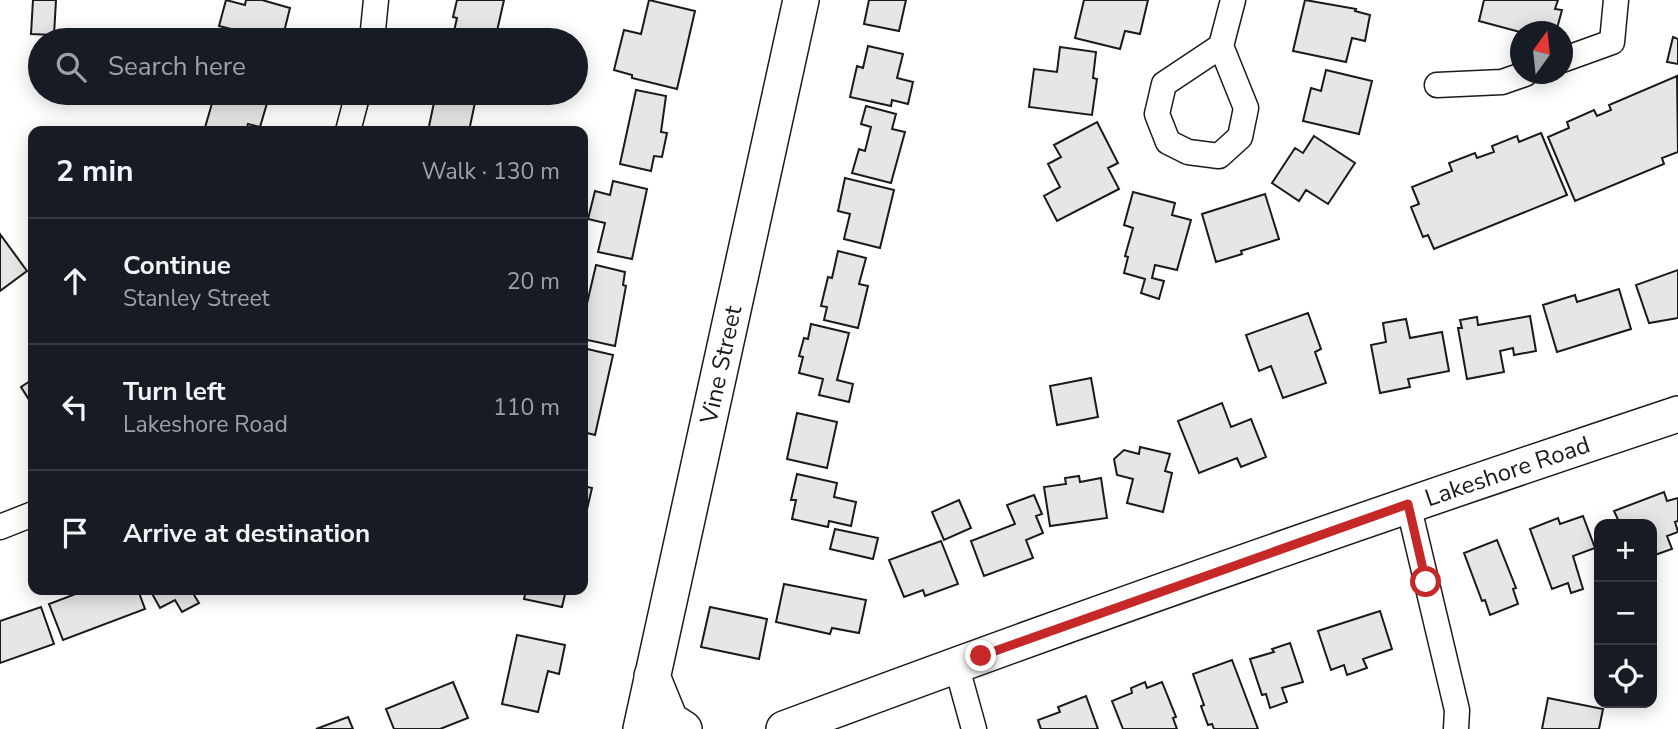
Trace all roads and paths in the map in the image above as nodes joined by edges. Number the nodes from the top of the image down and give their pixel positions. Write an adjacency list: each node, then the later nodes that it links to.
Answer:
1 (376, 0): 5 (street)
2 (801, 0): 17 (main road, Vine Street)
3 (1233, 0): 6 (street)
4 (1616, 0): 7 (street)
5 (373, 28)
6 (1221, 46)
7 (1573, 56)
8 (1510, 79): 9 (street)
9 (1437, 85)
10 (355, 105): 11 (street)
11 (349, 126)
12 (1678, 414): 13 (main road, Lakeshore Road)
13 (1408, 504): 16 (main road, Lakeshore Road); 22 (street)
14 (28, 516): 15 (street)
15 (0, 527)
16 (956, 664): 20 (main road, Lakeshore Road); 21 (street)
17 (652, 676): 18 (main road, Vine Street); 19 (main road)
18 (641, 729)
19 (684, 729)
20 (785, 729)
21 (974, 729)
22 (1456, 729)

